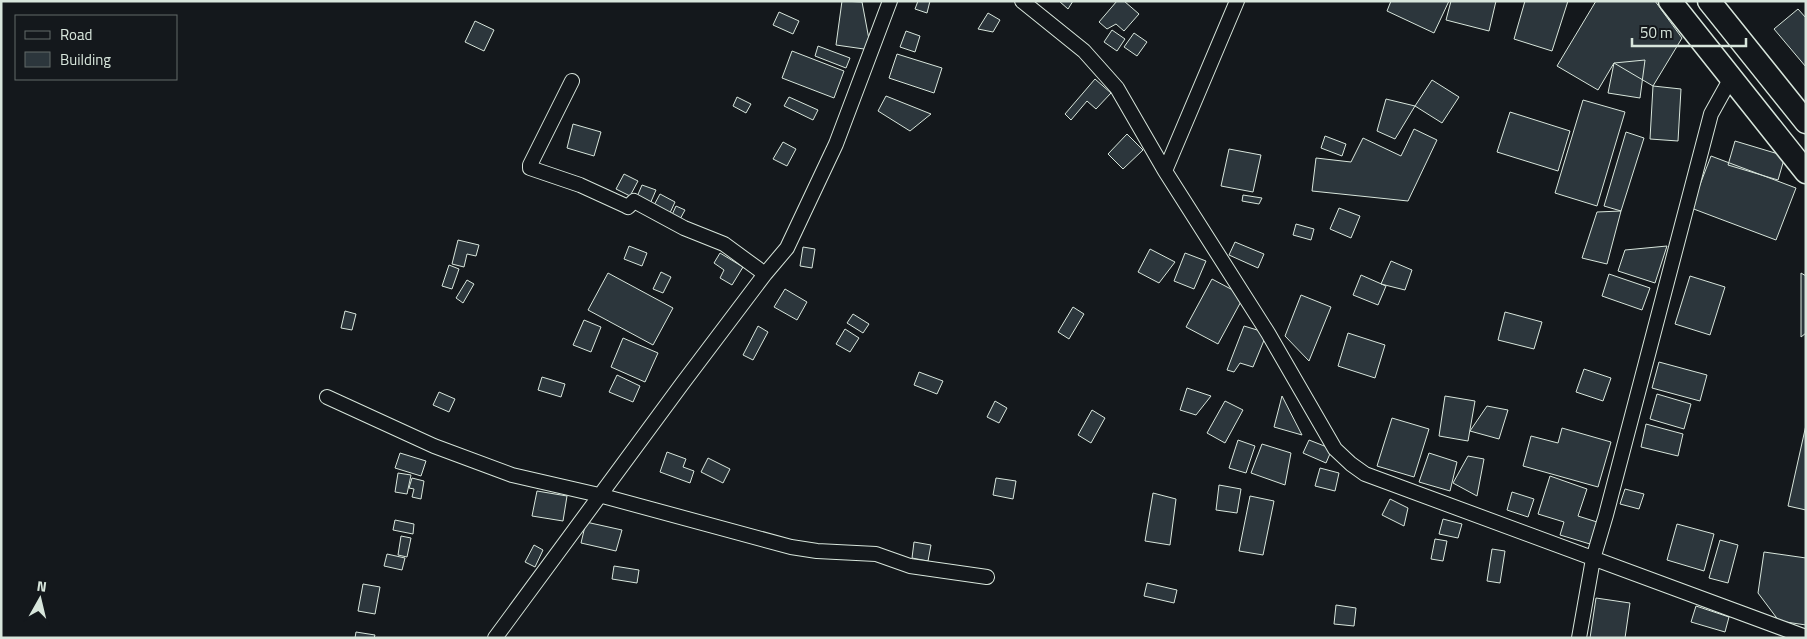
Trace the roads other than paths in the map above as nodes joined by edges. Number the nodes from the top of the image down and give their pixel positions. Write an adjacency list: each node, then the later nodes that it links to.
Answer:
1 (890, 1): 12 (street)
2 (1022, 1): 10 (street)
3 (1237, 1): 10 (street)
4 (1670, 1): 6 (highway)
5 (1709, 1): 8 (highway)
6 (1731, 78): 9 (highway); 15 (street)
7 (572, 81): 12 (street)
8 (1805, 121): 9 (highway)
9 (1779, 138): 11 (highway)
10 (1165, 171): 15 (street)
11 (1806, 172)
12 (765, 274): 14 (street)
13 (327, 397): 14 (street)
14 (600, 495): 16 (street); 18 (street)
15 (1593, 559): 17 (street); 19 (street)
16 (987, 577)
17 (1806, 637)
18 (495, 638)
19 (1579, 638)

